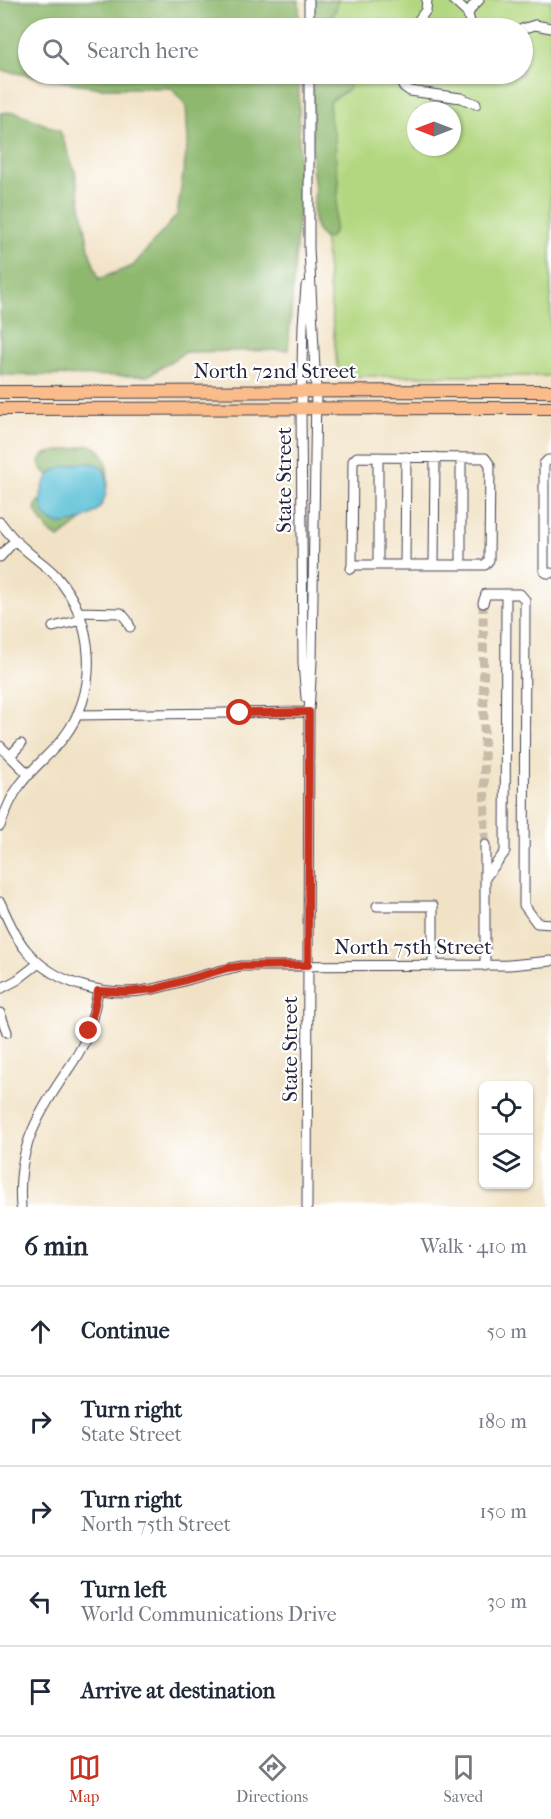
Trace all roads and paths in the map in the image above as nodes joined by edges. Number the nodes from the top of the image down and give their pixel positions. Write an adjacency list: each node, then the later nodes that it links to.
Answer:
1 (309, 0): 6 (street)
2 (427, 0): 7 (street)
3 (453, 0): 5 (street)
4 (479, 0): 5 (street)
5 (468, 14): 8 (street)
6 (309, 18)
7 (420, 18)
8 (469, 18)
9 (533, 26): 10 (street)
10 (551, 28)
11 (309, 84): 14 (street, State Street)
12 (403, 84): 13 (street)
13 (476, 104)
14 (309, 248): 15 (street, State Street); 16 (street, State Street)
15 (301, 390): 16 (main road, North 72nd Street); 18 (main road, North 72nd Street); 19 (street, State Street)
16 (316, 390): 17 (main road, North 72nd Street); 22 (street, State Street)
17 (551, 391)
18 (0, 392)
19 (301, 408): 21 (main road, North 72nd Street); 22 (main road, North 72nd Street); 41 (street, State Street)
20 (551, 408): 22 (main road, North 72nd Street)
21 (0, 409)
22 (315, 409): 41 (street, State Street)
23 (378, 457): 24 (street); 32 (street); 32 (street)
24 (406, 457): 25 (street); 33 (street)
25 (435, 458): 26 (street); 34 (street)
26 (461, 458): 31 (street); 31 (street)
27 (551, 460): 35 (street)
28 (0, 522): 29 (street)
29 (15, 540): 30 (street); 38 (street)
30 (0, 557)
31 (461, 564): 34 (street)
32 (378, 565): 33 (street)
33 (405, 565): 34 (street)
34 (434, 565)
35 (551, 573)
36 (506, 594): 37 (street); 49 (street); 52 (street)
37 (483, 603)
38 (79, 616): 39 (street); 40 (street); 42 (street)
39 (53, 627)
40 (130, 627)
41 (309, 712): 42 (street); 55 (street, State Street)
42 (77, 715): 46 (street)
43 (21, 744): 45 (street)
44 (0, 746): 45 (street)
45 (10, 756): 46 (street)
46 (29, 775): 47 (street)
47 (0, 826)
48 (484, 845): 49 (street)
49 (485, 878): 57 (street)
50 (0, 902): 54 (street, North 75th Street)
51 (377, 906): 56 (street)
52 (551, 924)
53 (551, 961): 57 (street, North 75th Street)
54 (39, 963): 58 (street); 59 (street, North 75th Street)
55 (308, 965): 56 (street, North 75th Street); 59 (street, North 75th Street); 63 (street, State Street)
56 (433, 966): 57 (street, North 75th Street)
57 (485, 966)
58 (0, 989)
59 (98, 991): 62 (street)
60 (0, 1014): 61 (street)
61 (7, 1032)
62 (21, 1207)
63 (307, 1207)

